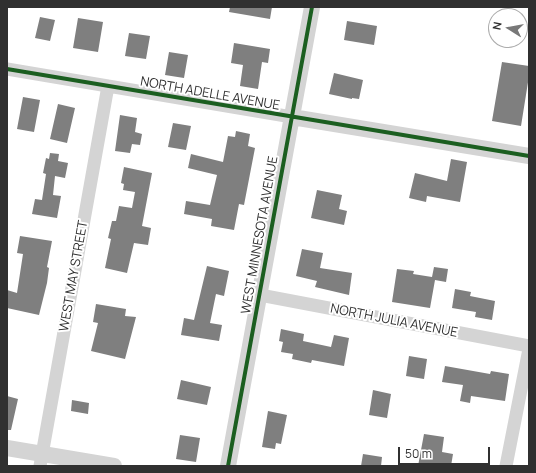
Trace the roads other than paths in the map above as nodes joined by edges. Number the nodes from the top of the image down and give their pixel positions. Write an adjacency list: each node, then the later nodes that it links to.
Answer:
1 (312, 7): 4 (street, WEST MINNESOTA AVENUE)
2 (7, 69): 3 (street, NORTH ADELLE AVENUE)
3 (108, 86): 4 (street, NORTH ADELLE AVENUE); 10 (street, WEST MAY STREET)
4 (292, 118): 5 (street, NORTH ADELLE AVENUE); 6 (street, WEST MINNESOTA AVENUE)
5 (529, 156)
6 (260, 295): 7 (street, NORTH JULIA AVENUE); 12 (street, WEST MINNESOTA AVENUE)
7 (529, 346)
8 (529, 349): 13 (street)
9 (7, 448): 10 (street)
10 (41, 460): 11 (street)
11 (114, 466)
12 (228, 466)
13 (506, 466)

